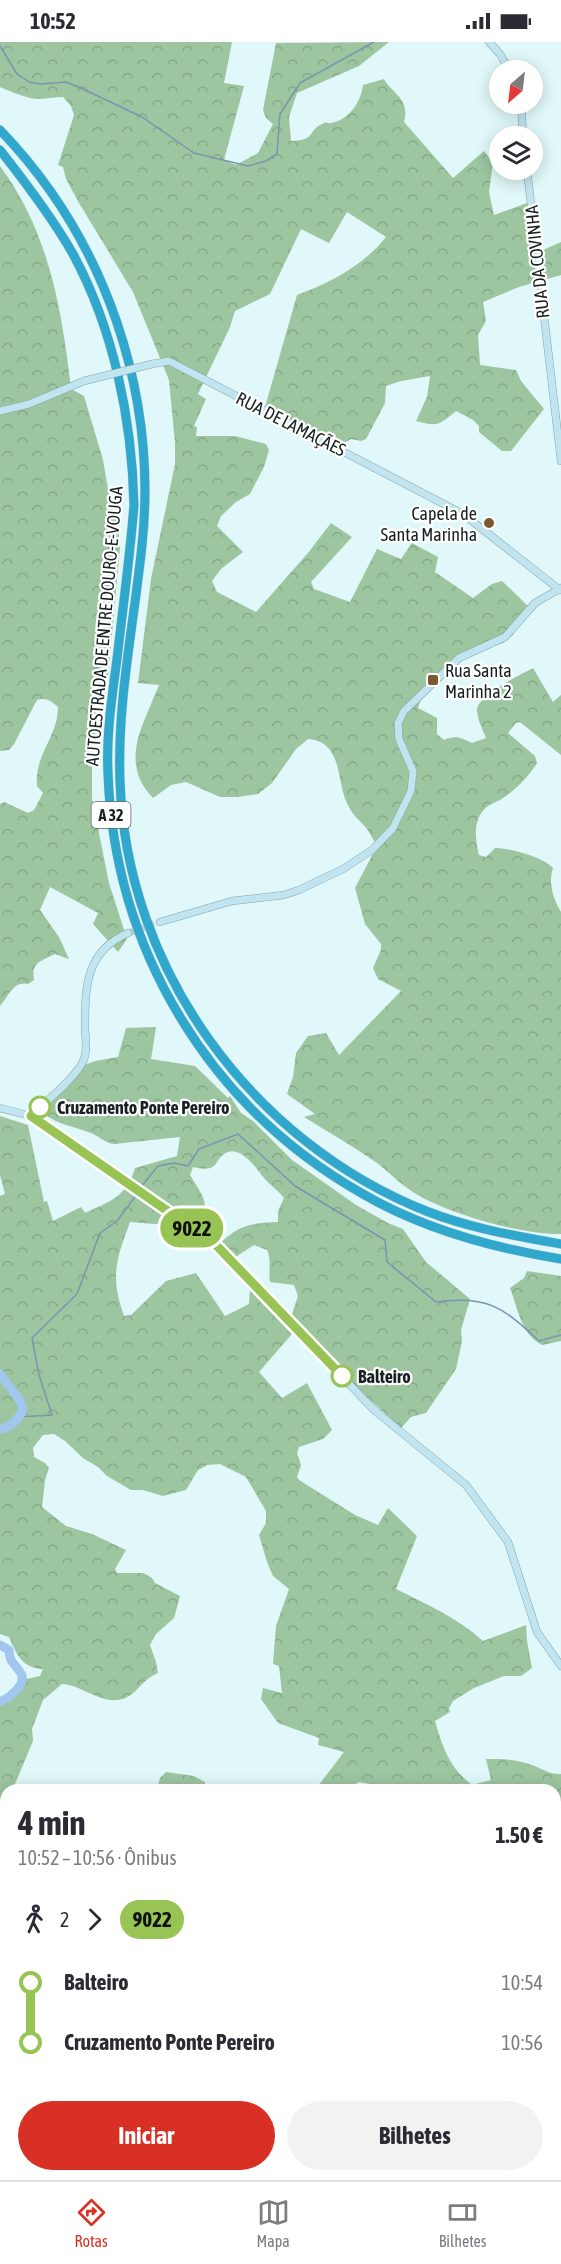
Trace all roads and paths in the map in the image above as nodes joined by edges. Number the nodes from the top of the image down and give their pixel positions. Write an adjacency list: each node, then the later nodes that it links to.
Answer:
1 (489, 42): 2 (street)
2 (503, 60)
3 (0, 130): 13 (highway, AUTOESTRADA DE ENTRE DOURO-E-VOUGA / A 32)
4 (0, 150): 14 (highway, AUTOESTRADA DE ENTRE DOURO-E-VOUGA / A 32)
5 (528, 180): 7 (street, RUA DA COVINHA)
6 (0, 411): 8 (street, RUA DE LAMAÇÃES, bridge)
7 (561, 461)
8 (560, 589): 9 (street)
9 (160, 922)
10 (128, 933): 12 (street)
11 (0, 1108): 12 (street)
12 (31, 1116): 15 (street)
13 (561, 1244)
14 (561, 1259)
15 (561, 1666)

